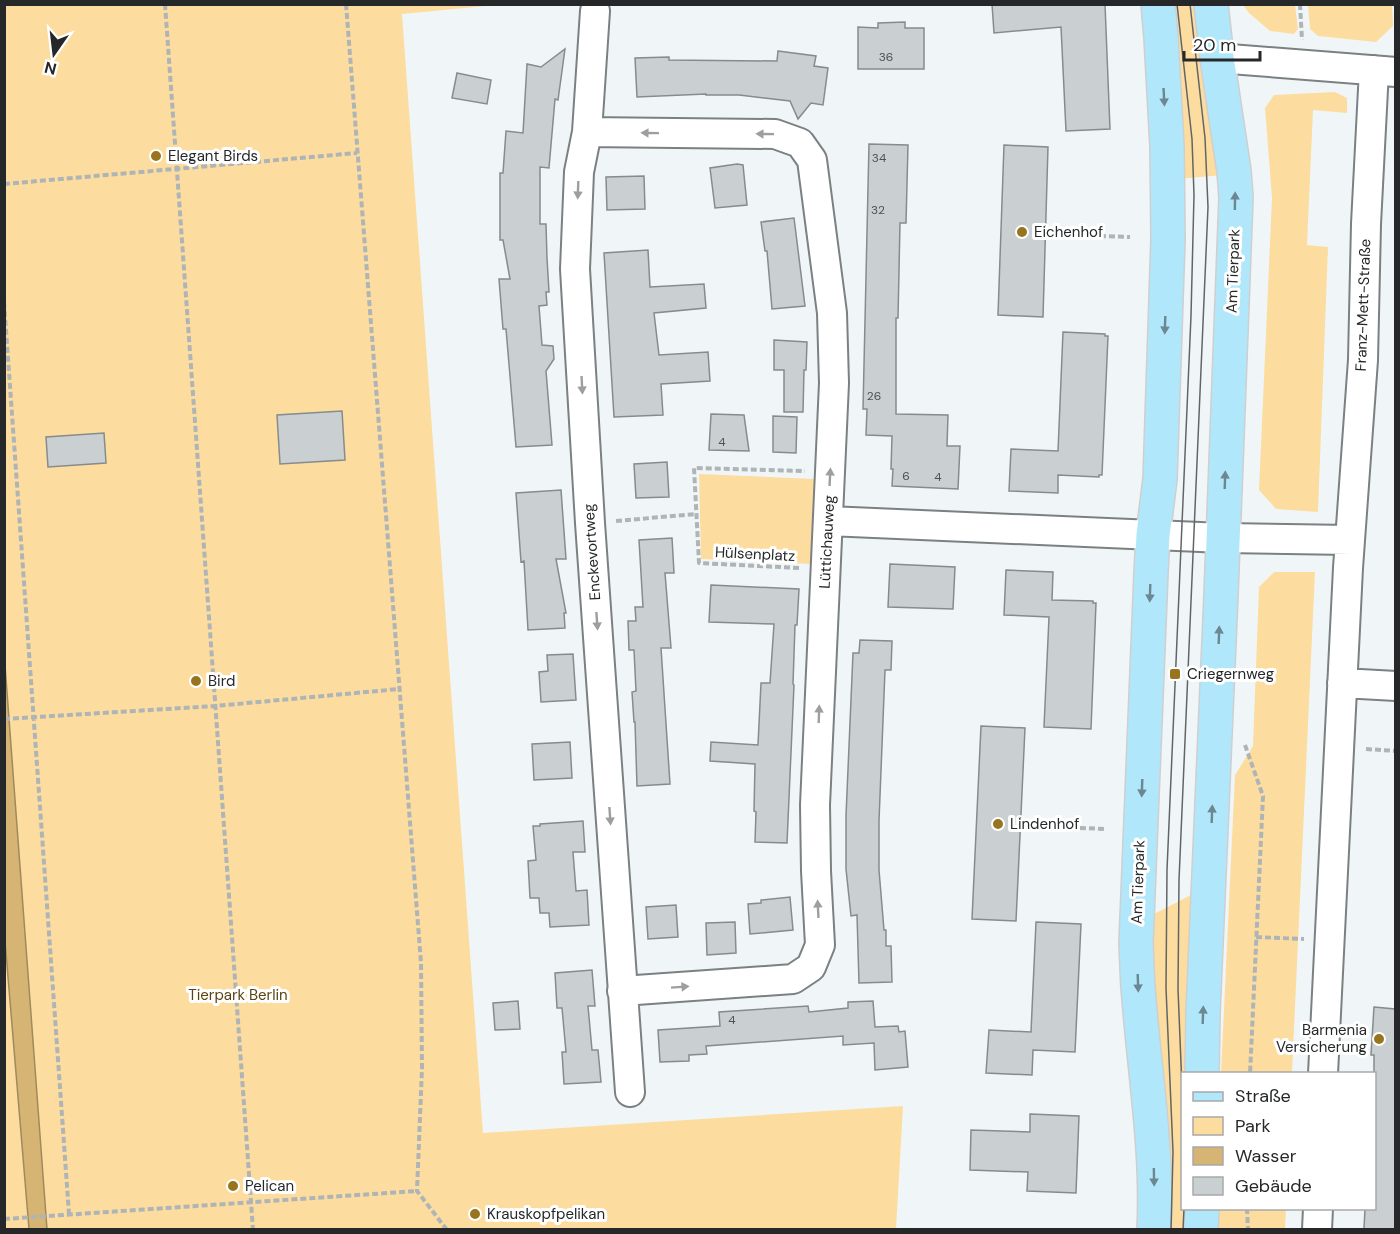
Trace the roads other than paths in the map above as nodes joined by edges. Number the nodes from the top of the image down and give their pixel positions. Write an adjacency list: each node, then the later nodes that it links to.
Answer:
1 (1158, 4): 8 (main road, Am Tierpark, one-way to 8)
2 (1211, 4): 4 (main road, Am Tierpark)
3 (595, 11): 6 (street, Enckevortweg)
4 (1217, 58): 5 (street); 9 (main road, Am Tierpark, one-way to 4)
5 (1385, 71): 10 (street, Franz-Mett-Straße)
6 (587, 132): 7 (street, Lüttichauweg, one-way to 6); 13 (street, Enckevortweg, one-way to 13)
7 (828, 521): 8 (street); 13 (street, Lüttichauweg, one-way to 7)
8 (1153, 535): 9 (street); 19 (main road, Am Tierpark, one-way to 19)
9 (1223, 538): 10 (street); 14 (main road, Am Tierpark, one-way to 9)
10 (1350, 540): 11 (street, Franz-Mett-Straße)
11 (1342, 683): 12 (street); 15 (street)
12 (1395, 686)
13 (622, 991): 16 (street, Enckevortweg)
14 (1202, 1072)
15 (1323, 1072)
16 (630, 1092)
17 (1202, 1210): 20 (main road)
18 (1317, 1210): 21 (street)
19 (1154, 1230)
20 (1202, 1230)
21 (1317, 1230)

